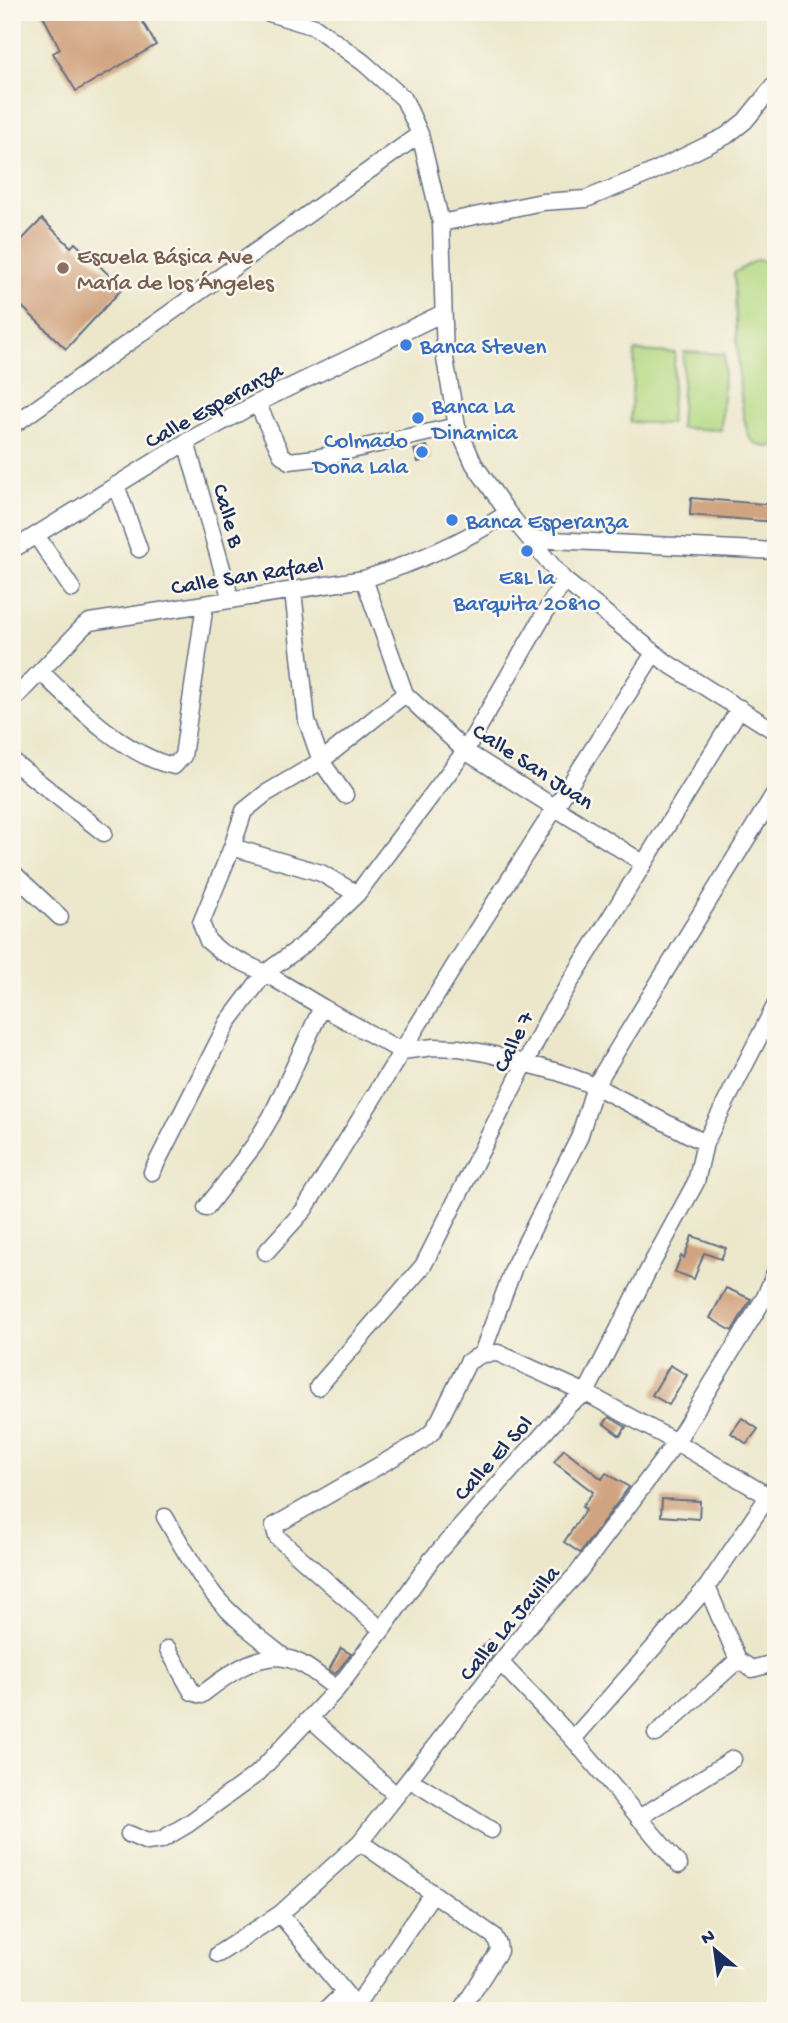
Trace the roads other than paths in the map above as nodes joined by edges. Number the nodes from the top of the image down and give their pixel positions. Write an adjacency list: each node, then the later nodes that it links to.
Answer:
1 (266, 12): 3 (street)
2 (776, 83): 4 (street)
3 (420, 134): 4 (street); 7 (street)
4 (441, 223): 5 (street)
5 (443, 313): 6 (street, Calle Esperanza); 8 (street)
6 (257, 403): 8 (street); 9 (street, Calle Esperanza)
7 (12, 426)
8 (457, 426): 11 (street)
9 (186, 442): 10 (street, Calle Esperanza); 21 (street, Calle B)
10 (116, 485): 12 (street, Calle Esperanza); 14 (street)
11 (508, 513): 13 (street); 17 (street, Calle San Rafael)
12 (36, 535): 15 (street, Calle Esperanza); 19 (street)
13 (531, 540): 16 (street); 18 (street)
14 (139, 549)
15 (12, 550)
16 (776, 551)
17 (364, 579): 20 (street, Calle San Rafael); 25 (street, Calle San Juan)
18 (564, 580): 23 (street); 29 (street)
19 (72, 589)
20 (293, 591): 21 (street, Calle San Rafael); 31 (street)
21 (231, 600): 22 (street, Calle San Rafael)
22 (205, 604): 24 (street, Calle San Rafael); 24 (street)
23 (654, 653): 27 (street); 34 (street)
24 (40, 672): 26 (street, Calle San Rafael)
25 (405, 694): 29 (street, Calle San Juan); 31 (street)
26 (12, 701)
27 (740, 708): 28 (street); 37 (street, Calle 7)
28 (776, 732)
29 (465, 751): 34 (street, Calle San Juan); 39 (street)
30 (12, 761): 35 (street)
31 (321, 761): 33 (street); 36 (street)
32 (776, 791): 46 (street)
33 (345, 795)
34 (556, 807): 37 (street, Calle San Juan); 44 (street)
35 (104, 833)
36 (232, 847): 39 (street); 41 (street)
37 (643, 863): 45 (street, Calle 7)
38 (12, 872): 40 (street)
39 (357, 894): 41 (street)
40 (60, 917)
41 (265, 973): 43 (street); 48 (street)
42 (776, 1004): 47 (street, Calle El Sol)
43 (322, 1007): 44 (street); 49 (street)
44 (401, 1051): 45 (street); 50 (street)
45 (527, 1065): 46 (street); 53 (street, Calle 7)
46 (595, 1086): 47 (street); 52 (street)
47 (705, 1143): 54 (street, Calle El Sol)
48 (152, 1172)
49 (206, 1208)
50 (266, 1252)
51 (776, 1270): 55 (street, Calle La Javilla)
52 (482, 1354): 54 (street); 59 (street)
53 (318, 1387)
54 (586, 1393): 55 (street); 59 (street, Calle El Sol)
55 (676, 1442): 56 (street); 64 (street, Calle La Javilla)
56 (772, 1490): 58 (street)
57 (165, 1517): 61 (street)
58 (707, 1587): 63 (street); 68 (street)
59 (382, 1630): 65 (street, Calle El Sol)
60 (167, 1649): 61 (street)
61 (285, 1658): 65 (street)
62 (776, 1658): 63 (street)
63 (738, 1660): 67 (street)
64 (501, 1663): 68 (street); 70 (street, Calle La Javilla)
65 (337, 1689): 66 (street, Calle El Sol)
66 (311, 1719): 71 (street); 74 (street, Calle El Sol)
67 (656, 1734)
68 (573, 1739): 72 (street)
69 (733, 1759): 72 (street)
70 (409, 1779): 71 (street, Calle La Javilla); 73 (street)
71 (396, 1796): 75 (street, Calle La Javilla)
72 (639, 1818): 76 (street)
73 (491, 1830)
74 (129, 1834)
75 (360, 1842): 77 (street); 78 (street, Calle La Javilla)
76 (679, 1865)
77 (432, 1893): 81 (street); 83 (street)
78 (279, 1914): 79 (street, Calle La Javilla); 80 (street)
79 (218, 1954)
80 (344, 1993): 81 (street); 82 (street)
81 (358, 2009)
82 (325, 2011)
83 (461, 2011)

